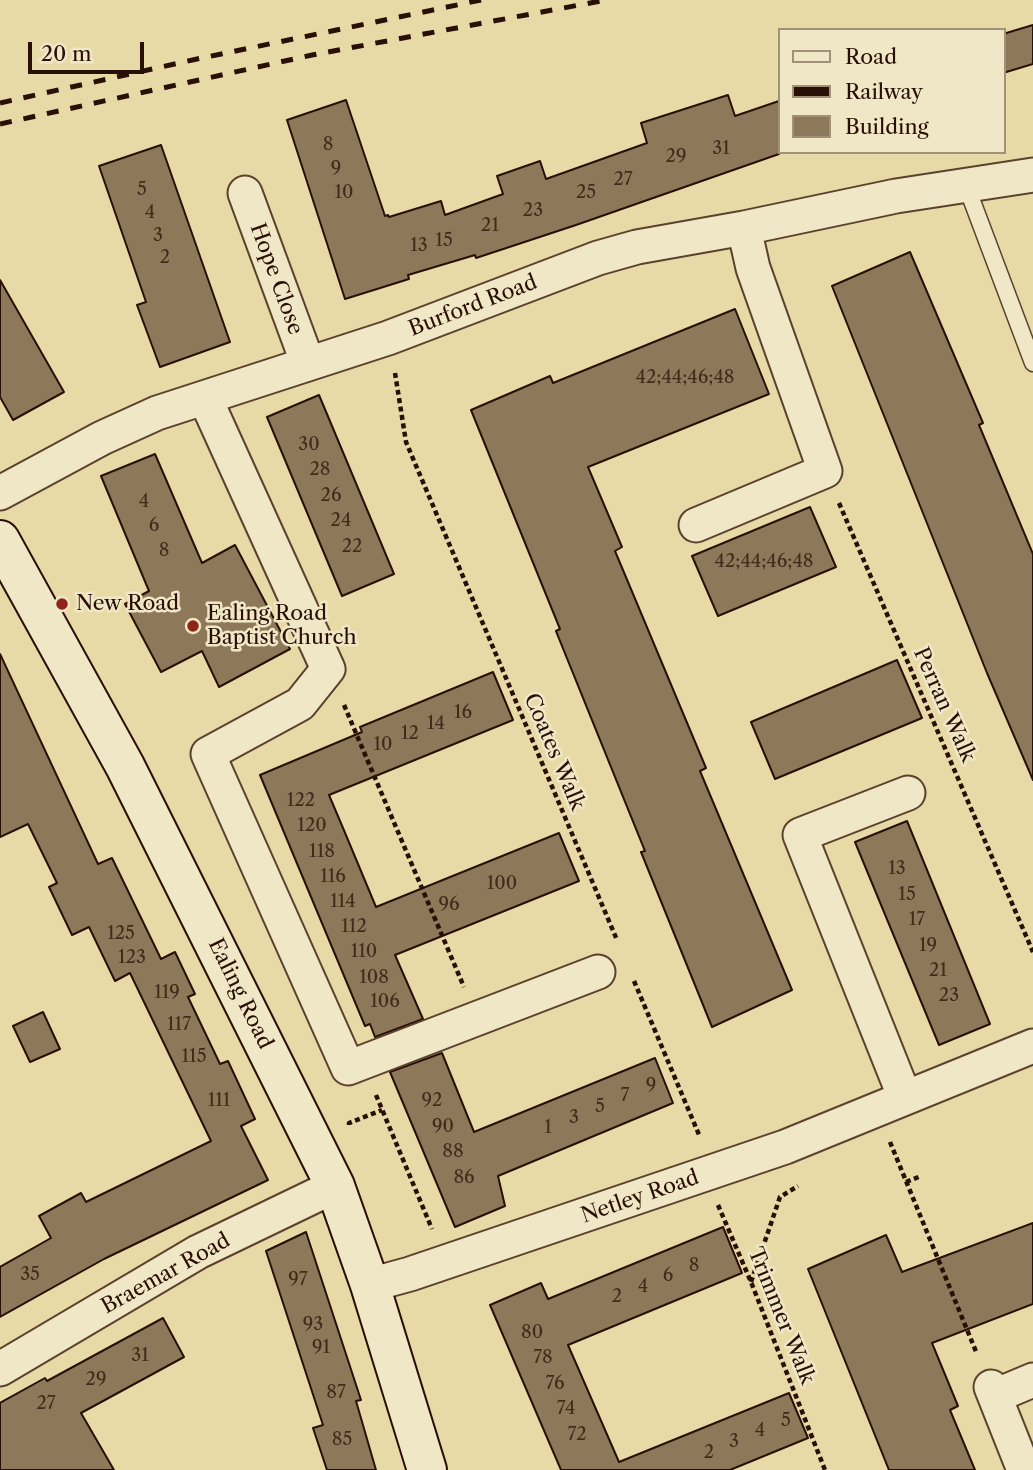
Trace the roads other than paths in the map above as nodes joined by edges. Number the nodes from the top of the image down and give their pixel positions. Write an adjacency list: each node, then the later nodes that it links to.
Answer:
1 (1033, 175): 2 (street, Burford Road)
2 (966, 185): 4 (street, Burford Road); 5 (lane)
3 (244, 193): 6 (street, Hope Close)
4 (744, 228): 6 (street, Burford Road); 9 (street)
5 (1033, 363)
6 (308, 364): 7 (street, Burford Road)
7 (205, 398): 8 (street, Burford Road); 12 (street)
8 (0, 493)
9 (696, 525)
10 (0, 540): 15 (main road, Ealing Road)
11 (908, 793): 14 (street)
12 (598, 972)
13 (1033, 1046): 14 (street, Netley Road)
14 (890, 1103): 16 (street, Netley Road)
15 (335, 1186): 16 (main road, Ealing Road); 17 (street, Braemar Road)
16 (370, 1285): 19 (main road, Ealing Road)
17 (0, 1369)
18 (1033, 1380): 20 (street)
19 (427, 1470)
20 (1024, 1470)

